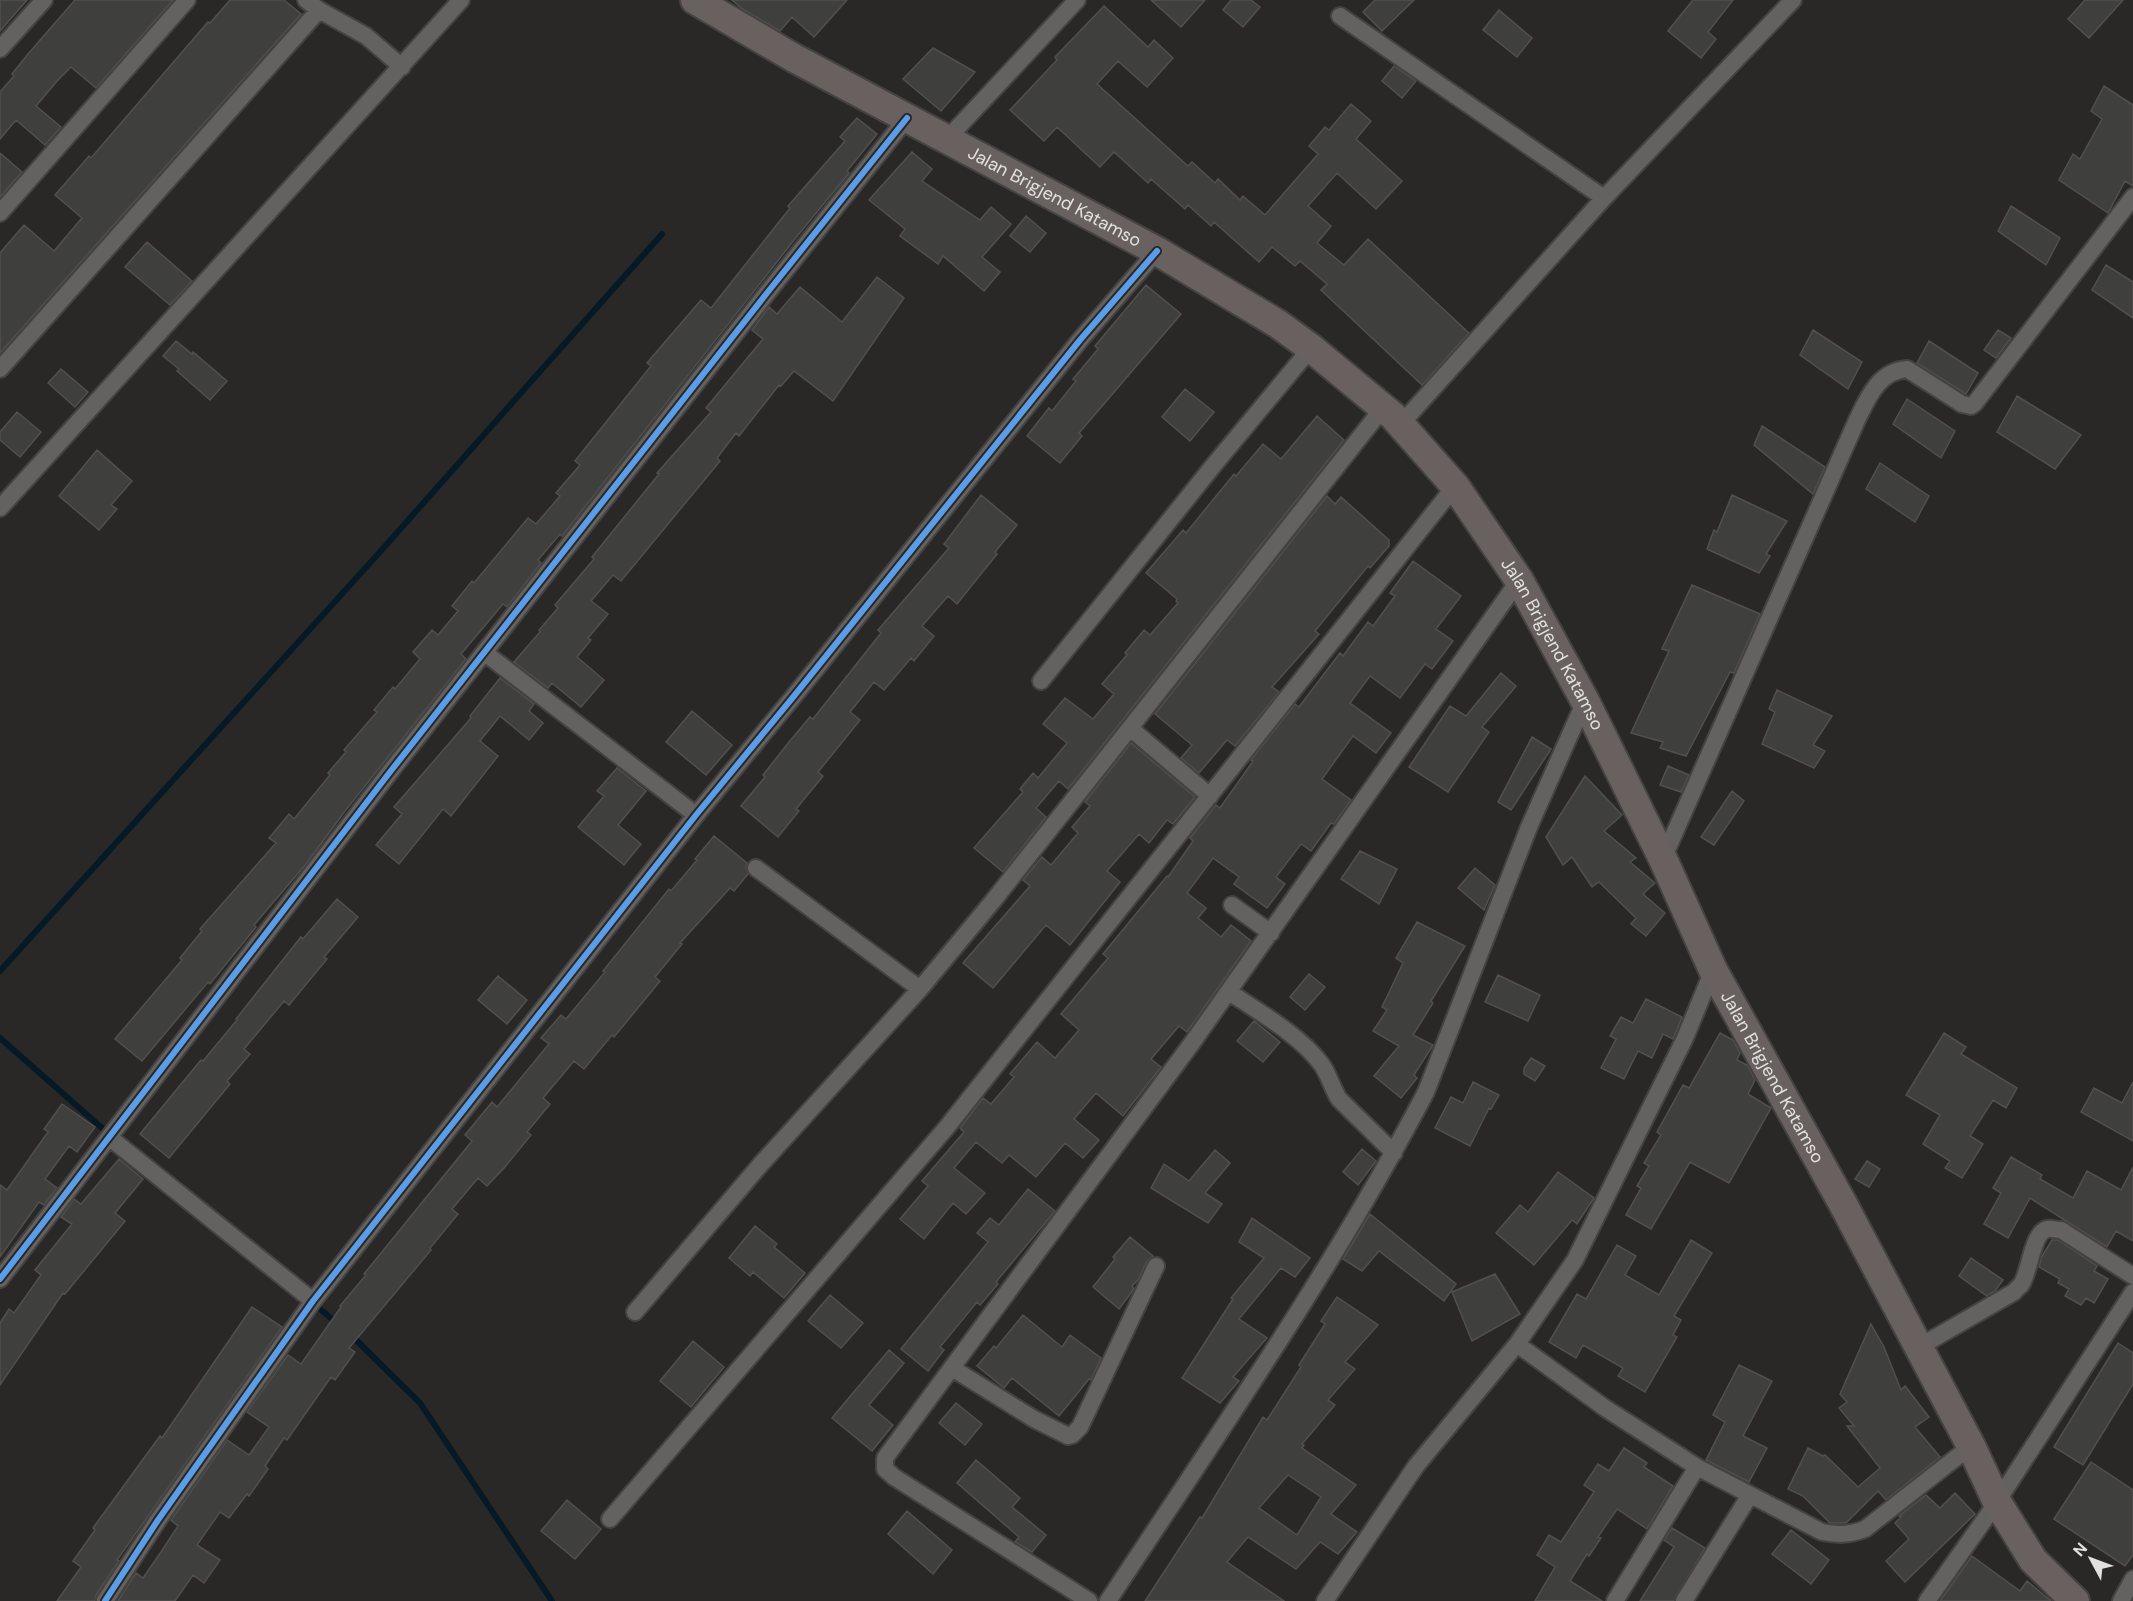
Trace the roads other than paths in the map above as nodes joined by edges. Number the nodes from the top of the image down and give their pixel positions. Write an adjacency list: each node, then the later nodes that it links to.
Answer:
1 (44, 0): 9 (street)
2 (187, 0): 15 (street)
3 (461, 0): 10 (street)
4 (1077, 0): 12 (street)
5 (1793, 0): 14 (street)
6 (713, 4): 11 (highway, Jalan Brigjend Katamso)
7 (312, 5): 10 (street); 18 (street)
8 (1340, 16): 14 (street)
9 (0, 49)
10 (402, 67): 21 (street)
11 (907, 118): 12 (highway, Jalan Brigjend Katamso); 23 (street)
12 (946, 139): 16 (highway, Jalan Brigjend Katamso)
13 (2133, 197): 29 (street)
14 (1604, 198): 19 (street)
15 (0, 213)
16 (1157, 251): 17 (highway, Jalan Brigjend Katamso); 28 (street)
17 (1311, 348): 19 (highway, Jalan Brigjend Katamso); 24 (street)
18 (0, 369)
19 (1392, 416): 20 (highway, Jalan Brigjend Katamso); 26 (street)
20 (1455, 486): 22 (highway, Jalan Brigjend Katamso); 27 (street)
21 (0, 508)
22 (1519, 580): 25 (highway, Jalan Brigjend Katamso); 32 (street)
23 (485, 653): 28 (street); 36 (street)
24 (1041, 681)
25 (1585, 701): 29 (highway, Jalan Brigjend Katamso); 37 (street)
26 (1130, 728): 27 (street); 34 (street)
27 (1210, 796): 51 (street)
28 (696, 815): 42 (street)
29 (1663, 859): 33 (highway, Jalan Brigjend Katamso)
30 (756, 868): 34 (street)
31 (1232, 905): 32 (street)
32 (1271, 933): 35 (street)
33 (1713, 970): 44 (street); 45 (highway, Jalan Brigjend Katamso)
34 (920, 989): 43 (street)
35 (1229, 992): 37 (street); 46 (street)
36 (109, 1137): 40 (street); 42 (street)
37 (1394, 1153): 55 (street)
38 (1156, 1266): 46 (street)
39 (2133, 1276): 45 (street)
40 (0, 1279)
41 (2133, 1292): 50 (street)
42 (313, 1301): 53 (street)
43 (634, 1312)
44 (1517, 1344): 48 (street); 56 (street)
45 (1919, 1347): 47 (highway, Jalan Brigjend Katamso)
46 (952, 1368): 54 (street)
47 (1971, 1446): 49 (street); 50 (highway, Jalan Brigjend Katamso)
48 (1697, 1467): 49 (street); 57 (street)
49 (1750, 1495): 58 (street)
50 (1997, 1502): 59 (street); 60 (highway, Jalan Brigjend Katamso)
51 (610, 1519)
52 (2133, 1579): 61 (street)
53 (105, 1601)
54 (1089, 1601)
55 (1108, 1601)
56 (1325, 1601)
57 (1615, 1601)
58 (1684, 1601)
59 (1927, 1601)
60 (2075, 1601)
61 (2121, 1601)

